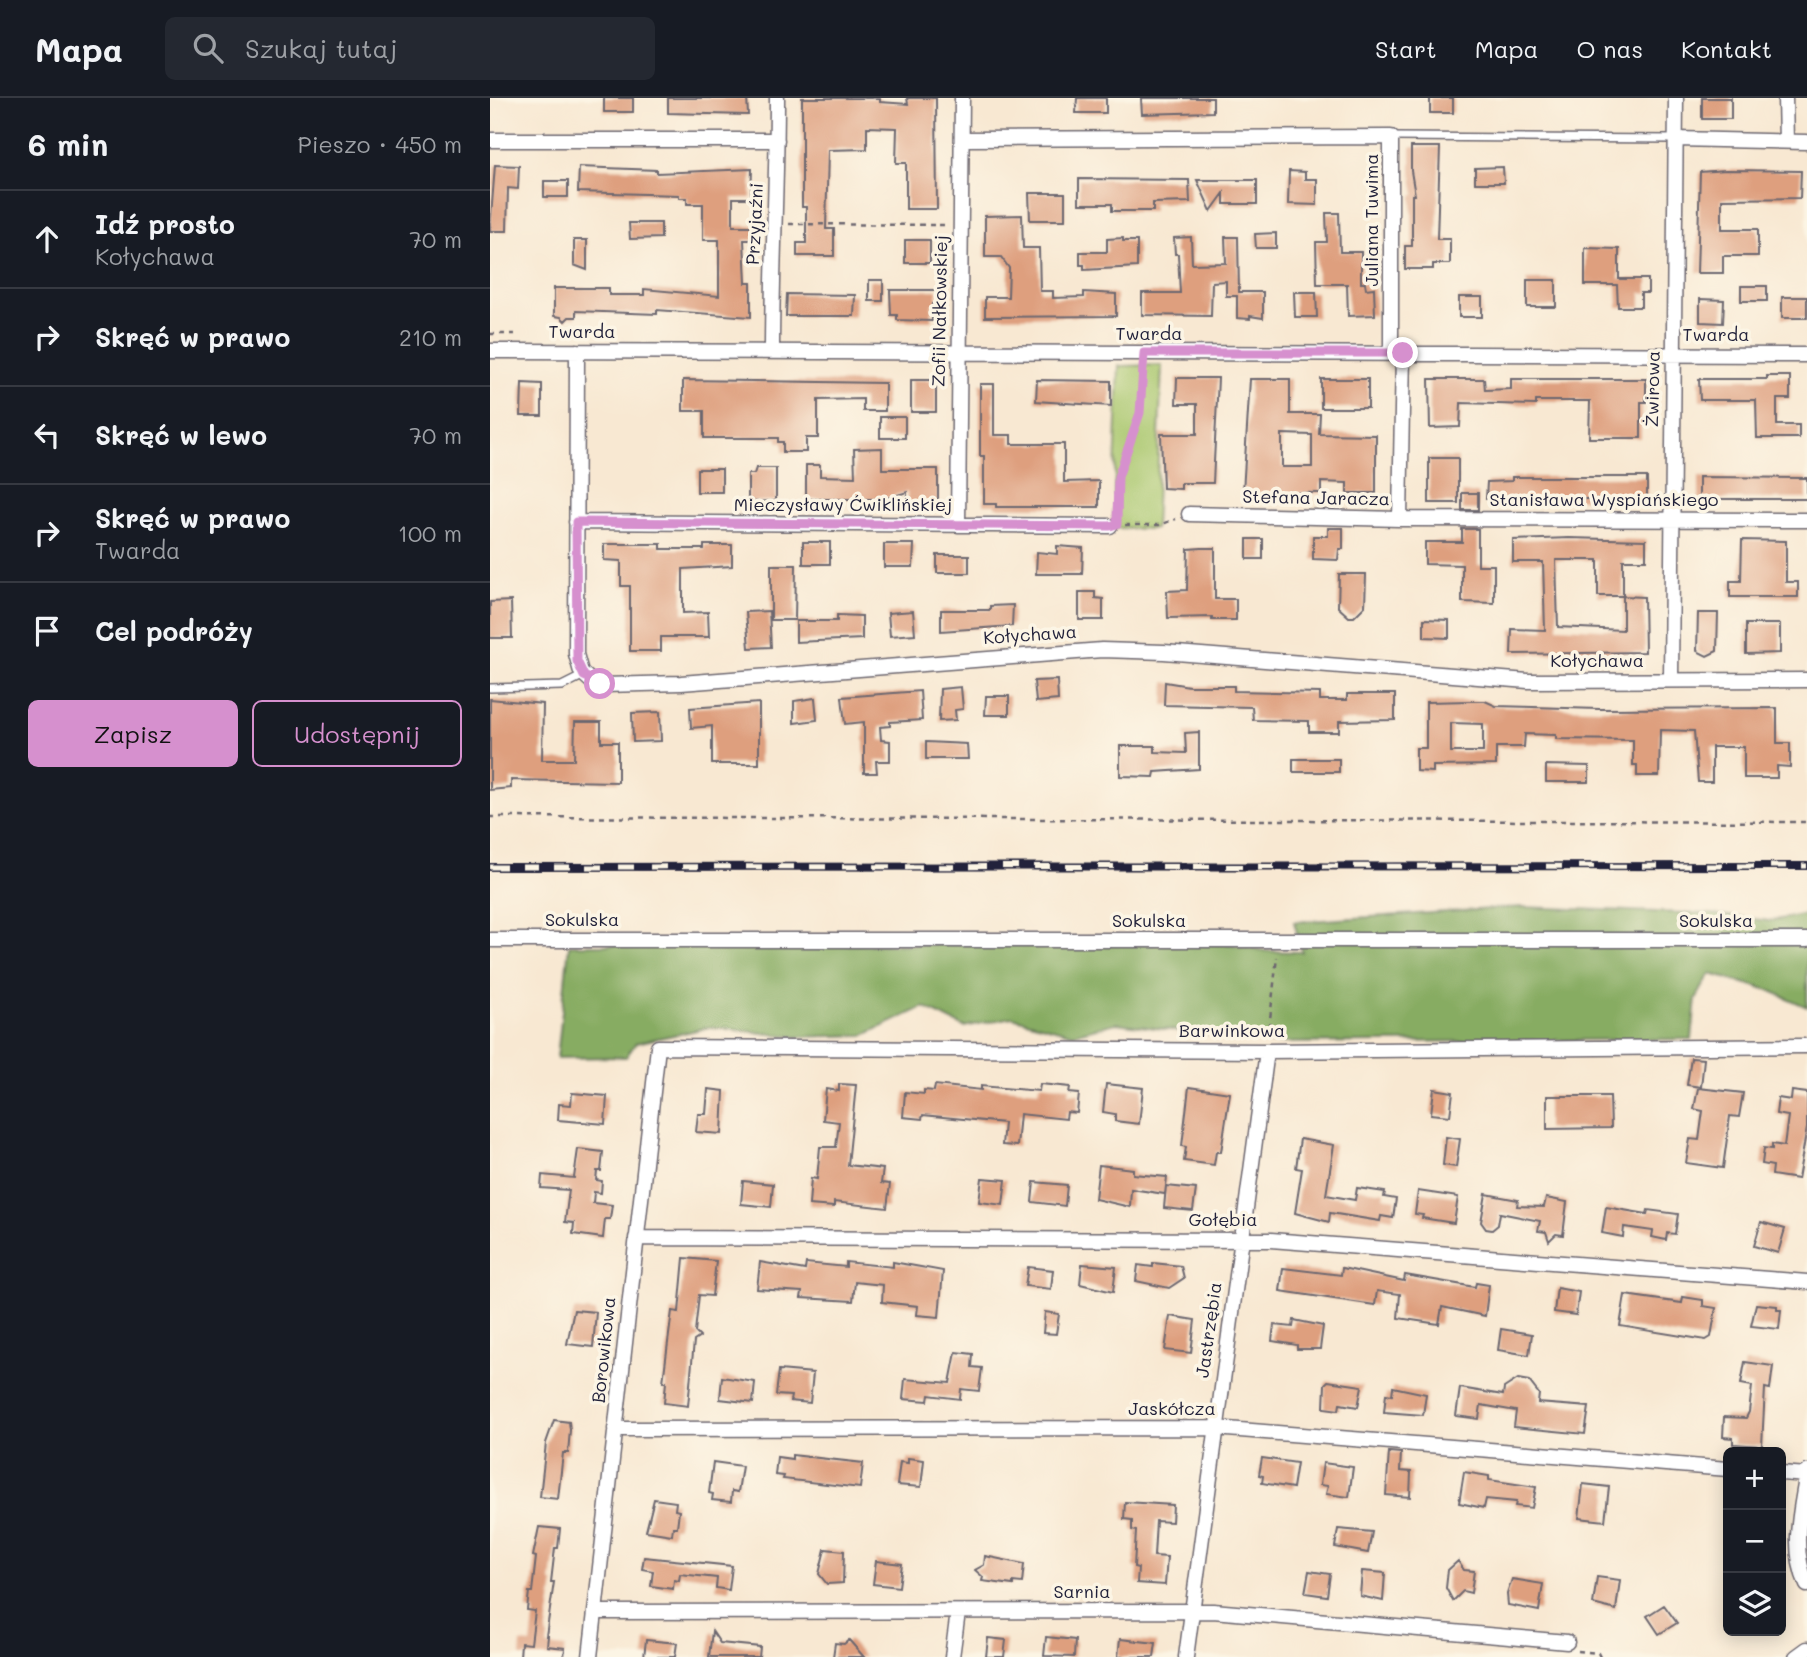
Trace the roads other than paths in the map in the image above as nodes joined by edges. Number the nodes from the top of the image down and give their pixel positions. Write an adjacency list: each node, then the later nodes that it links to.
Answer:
1 (777, 98): 9 (street, Przyjaźni)
2 (962, 98): 6 (street, Zofii Nałkowskiej)
3 (1676, 98): 7 (street, Żwirowa)
4 (1785, 98): 10 (street)
5 (1391, 137): 6 (street, Juliana Tuwima); 7 (lane); 16 (street, Juliana Tuwima)
6 (962, 139): 15 (street, Zofii Nałkowskiej)
7 (1676, 139): 10 (street); 17 (street, Żwirowa)
8 (490, 140): 9 (street)
9 (777, 140): 14 (street, Przyjaźni)
10 (1786, 141): 11 (street)
11 (1807, 142)
12 (490, 351): 13 (street, Twarda)
13 (577, 351): 14 (street, Twarda); 23 (street)
14 (772, 352): 15 (street, Twarda)
15 (958, 352): 16 (street, Twarda); 24 (street, Zofii Nałkowskiej)
16 (1397, 352): 17 (street, Twarda); 20 (street, Stefana Jaracza)
17 (1673, 354): 18 (street, Twarda); 21 (street, Żwirowa)
18 (1807, 355)
19 (1189, 514): 20 (street, Stefana Jaracza)
20 (1400, 519): 21 (street, Stanisława Wyspiańskiego)
21 (1670, 520): 22 (street, Stanisława Wyspiańskiego); 27 (street, Żwirowa)
22 (1807, 520)
23 (576, 522): 24 (street, Mieczysławy Ćwiklińskiej); 26 (street)
24 (958, 525): 25 (street, Mieczysławy Ćwiklińskiej)
25 (1110, 526)
26 (584, 676): 27 (street, Kołychawa); 29 (lane)
27 (1671, 680): 28 (street, Kołychawa)
28 (1807, 680)
29 (490, 688)
30 (490, 940): 31 (street, Sokulska)
31 (1807, 940)
32 (658, 1046): 34 (street, Barwinkowa); 35 (street, Borowikowa)
33 (1807, 1046): 34 (street, Barwinkowa)
34 (1266, 1051): 36 (street, Jastrzębia)
35 (636, 1238): 36 (street, Gołębia); 39 (street, Borowikowa)
36 (1242, 1240): 37 (street, Gołębia); 38 (street, Jastrzębia)
37 (1807, 1282)
38 (1215, 1428): 39 (street, Jaskółcza); 40 (street, Jaskółcza); 44 (street, Jastrzębia)
39 (615, 1429): 45 (street, Borowikowa)
40 (1723, 1469)
41 (1786, 1473): 42 (street)
42 (1807, 1473): 43 (street)
43 (1807, 1585)
44 (1192, 1611): 46 (street, Sarnia); 47 (street, Sarnia); 51 (street, Jastrzębia)
45 (594, 1612): 46 (street, Sarnia); 49 (street, Borowikowa)
46 (958, 1612): 50 (street)
47 (1567, 1642)
48 (1807, 1649): 52 (street)
49 (590, 1657)
50 (952, 1657)
51 (1186, 1657)
52 (1796, 1657)

